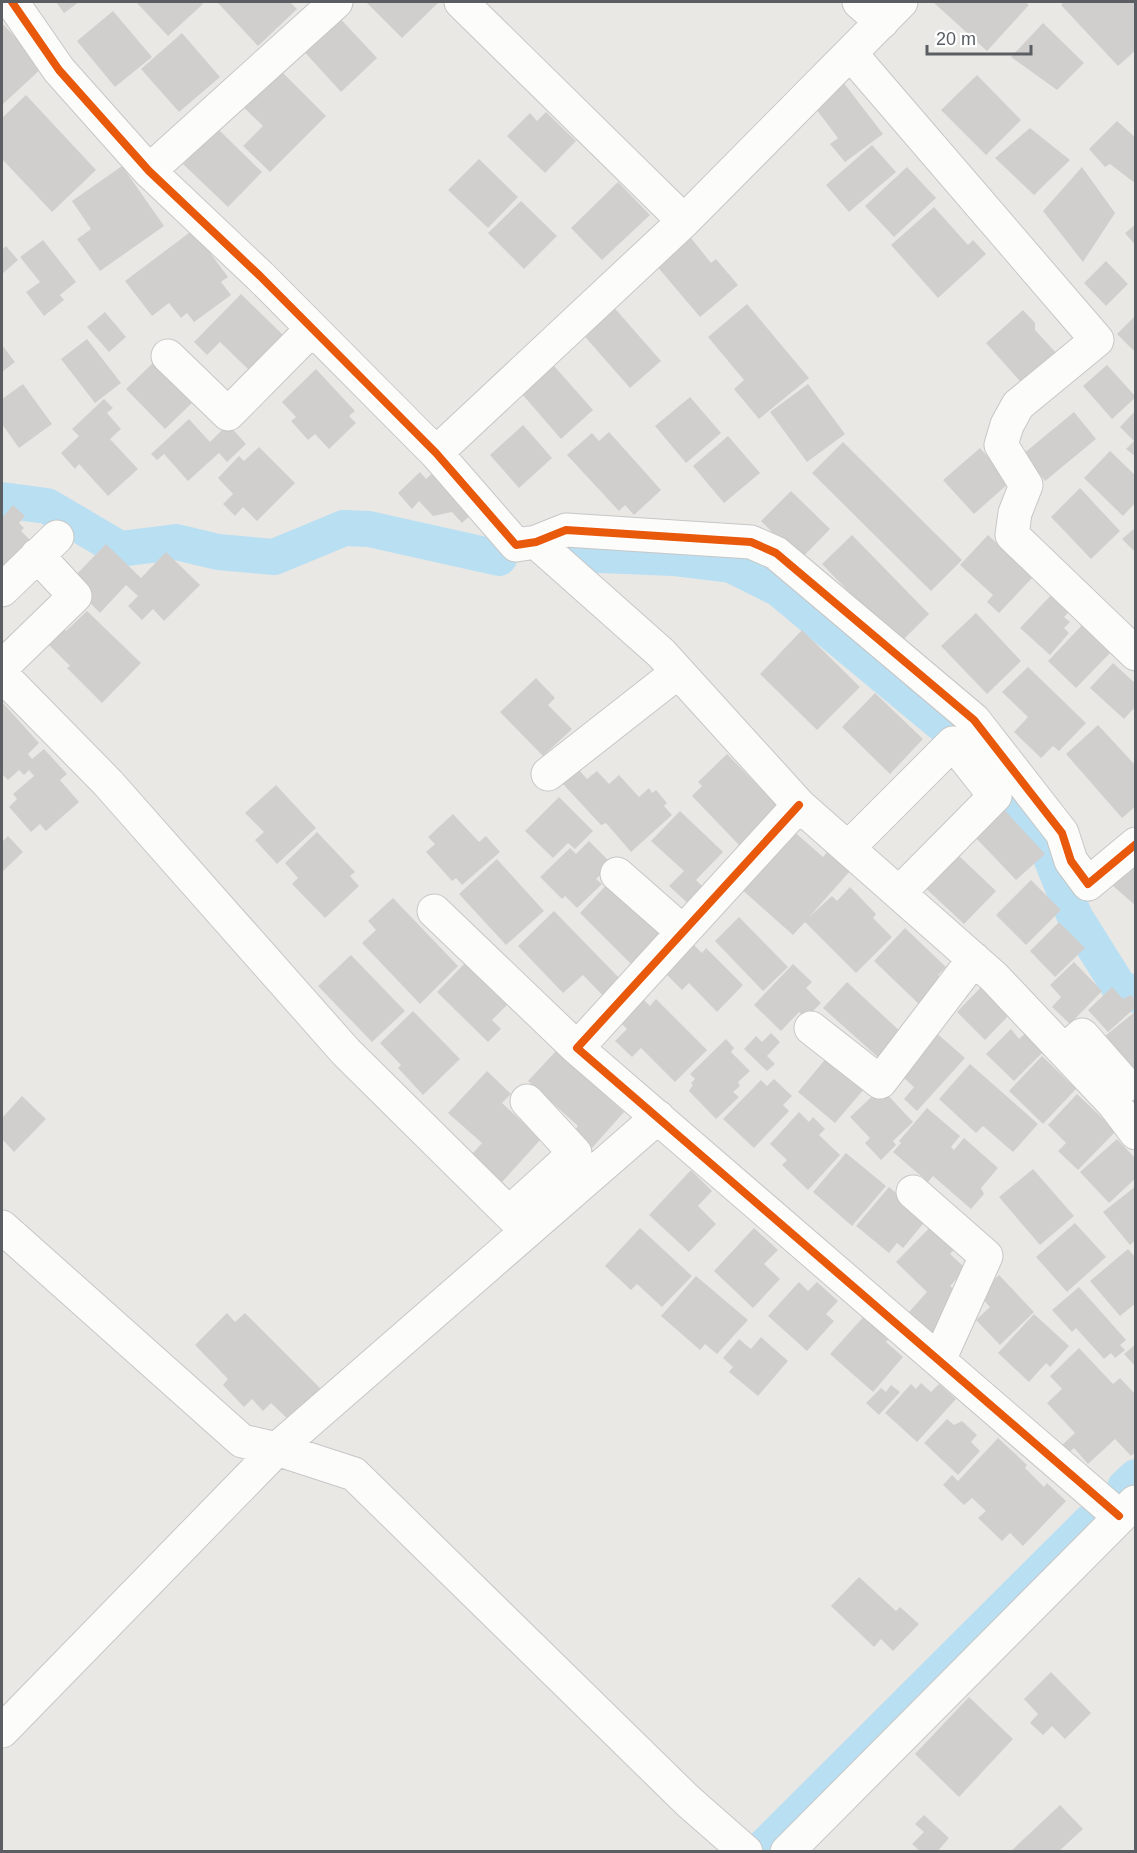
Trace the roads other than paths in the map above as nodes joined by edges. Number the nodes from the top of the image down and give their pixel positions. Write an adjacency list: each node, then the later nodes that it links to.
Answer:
1 (12, 2): 6 (street)
2 (336, 2): 6 (street)
3 (461, 2): 7 (street)
4 (881, 8): 5 (street)
5 (851, 54): 7 (street); 13 (street)
6 (150, 171): 8 (street)
7 (684, 221): 10 (street)
8 (312, 329): 9 (street); 10 (street)
9 (168, 356)
10 (436, 453): 11 (street)
11 (536, 542): 15 (street); 19 (street)
12 (2, 590): 14 (street)
13 (1136, 654)
14 (2, 667)
15 (678, 672): 17 (street); 18 (street)
16 (2, 675): 34 (street)
17 (548, 774)
18 (799, 805): 20 (street); 24 (street)
19 (1136, 844)
20 (848, 848): 22 (street); 22 (street)
21 (617, 874): 24 (street)
22 (899, 893): 25 (street)
23 (435, 911): 27 (street)
24 (683, 932): 27 (street)
25 (974, 959): 26 (street); 28 (street)
26 (811, 1028)
27 (577, 1048): 31 (street)
28 (1064, 1051): 29 (street); 32 (street)
29 (1136, 1097)
30 (527, 1101): 34 (street)
31 (658, 1117): 34 (street); 36 (street)
32 (1136, 1133)
33 (913, 1192): 36 (street)
34 (518, 1222): 37 (street)
35 (2, 1227): 37 (street)
36 (939, 1360): 38 (street)
37 (277, 1449): 39 (street); 40 (street)
38 (1127, 1509): 41 (street)
39 (2, 1731)
40 (746, 1851)
41 (787, 1851)

